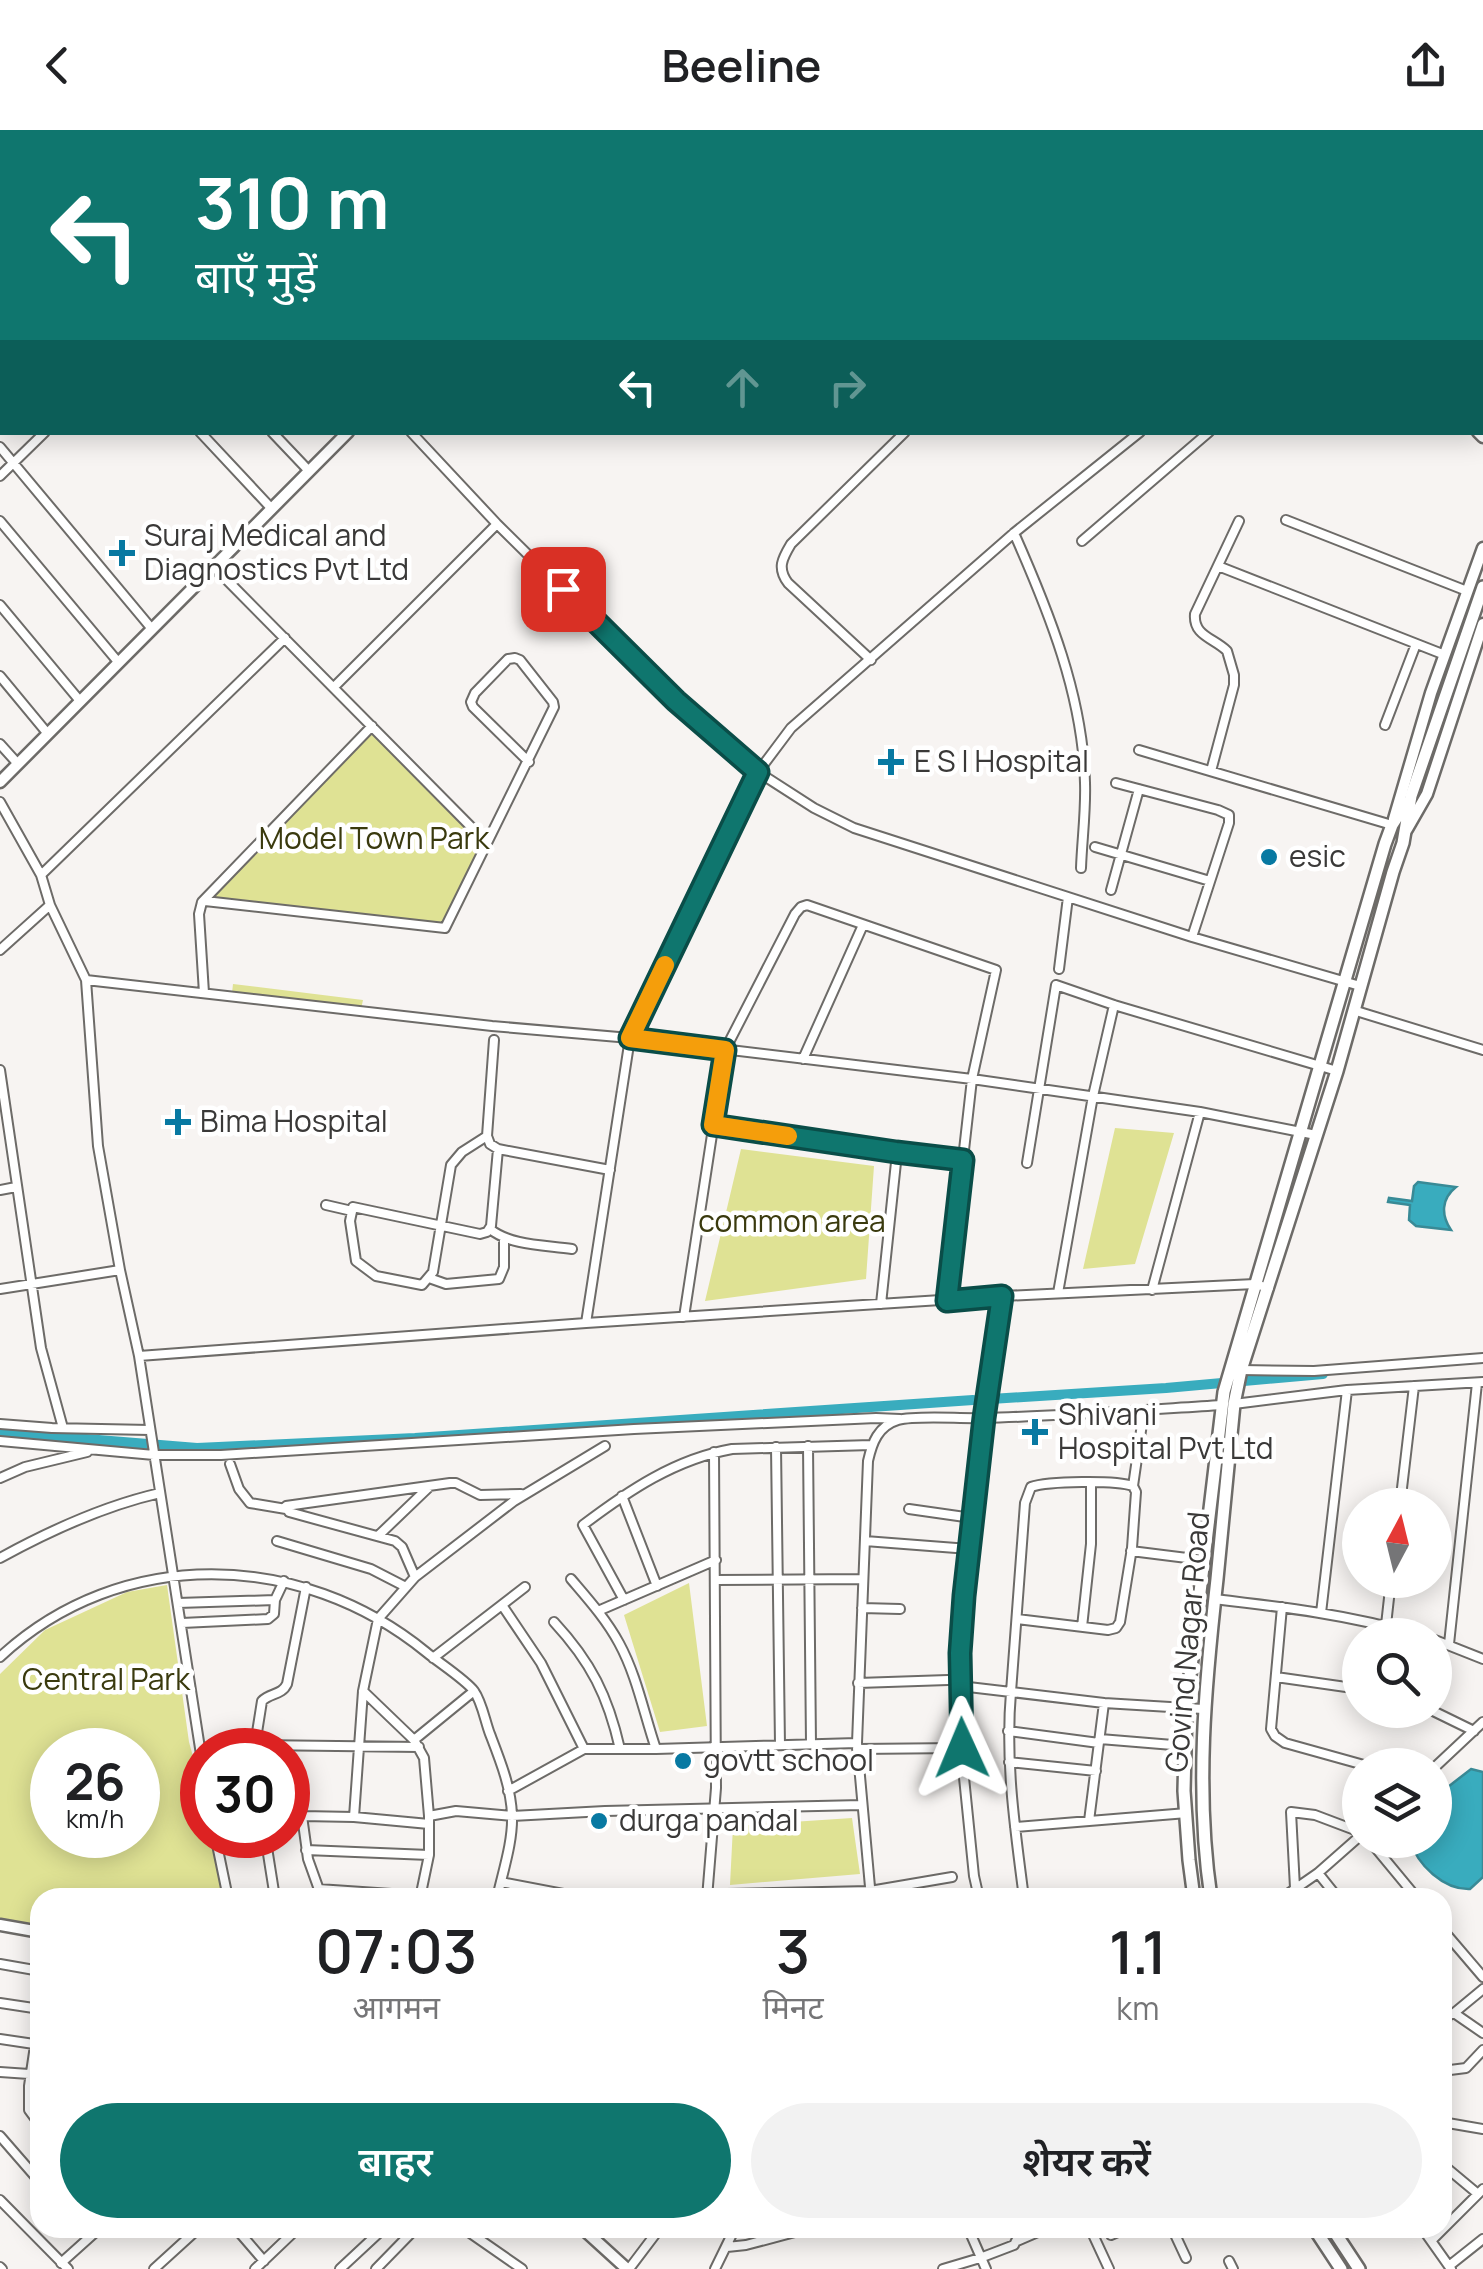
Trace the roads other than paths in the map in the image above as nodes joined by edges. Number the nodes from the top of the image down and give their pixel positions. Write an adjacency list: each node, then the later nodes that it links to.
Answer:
1 (42, 435): 10 (street)
2 (203, 435): 13 (street)
3 (275, 435): 11 (street)
4 (415, 435): 17 (street)
5 (903, 435): 31 (street)
6 (1136, 435): 18 (street)
7 (1201, 435): 19 (street)
8 (339, 436): 11 (street)
9 (0, 447): 10 (street)
10 (13, 463): 12 (street); 27 (street)
11 (309, 472): 13 (street)
12 (0, 476)
13 (272, 509): 22 (street)
14 (1286, 520): 24 (street)
15 (0, 521): 32 (street)
16 (1239, 521): 21 (street)
17 (497, 524): 34 (street); 44 (street)
18 (1014, 533): 31 (street); 55 (street)
19 (1082, 542)
20 (1483, 548): 24 (street)
21 (1218, 566): 29 (street); 43 (street)
22 (214, 567): 27 (street); 28 (street)
23 (1483, 587): 48 (main road)
24 (1468, 591): 30 (street)
25 (0, 605): 35 (street)
26 (1483, 624): 51 (street)
27 (152, 629): 32 (street)
28 (284, 638): 34 (street); 56 (street)
29 (1416, 644): 30 (street); 36 (street)
30 (1445, 655): 50 (street)
31 (871, 660): 44 (street)
32 (119, 663): 35 (street)
33 (0, 676): 38 (street)
34 (334, 688): 37 (street)
35 (80, 702): 38 (street)
36 (1385, 725)
37 (372, 726): 52 (street); 60 (street)
38 (48, 734): 42 (street)
39 (0, 744): 42 (street)
40 (1139, 750): 43 (street)
41 (529, 762): 41 (street); 52 (street)
42 (18, 764): 45 (street)
43 (1211, 771): 50 (street)
44 (758, 772): 59 (street); 72 (street)
45 (0, 782)
46 (1116, 783): 47 (street)
47 (1139, 789): 54 (street); 57 (street)
48 (1411, 796): 50 (main road); 51 (main road)
49 (0, 802): 56 (street)
50 (1392, 825): 67 (main road)
51 (1404, 834): 68 (main road)
52 (487, 843): 60 (street)
53 (1095, 846): 54 (street)
54 (1122, 854): 57 (street); 58 (street)
55 (1080, 868)
56 (42, 875): 61 (street)
57 (1210, 881): 63 (street)
58 (1111, 890)
59 (1068, 897): 63 (street); 65 (street)
60 (202, 902): 69 (street)
61 (50, 905): 64 (street); 66 (street)
62 (863, 925): 74 (street); 76 (street); 80 (street)
63 (1192, 938): 67 (street)
64 (0, 950)
65 (1059, 969)
66 (86, 980): 69 (street); 101 (street)
67 (1346, 982): 68 (street); 77 (main road)
68 (1360, 986): 71 (main road)
69 (204, 992): 72 (street)
70 (1114, 1005): 77 (street); 81 (street); 82 (street)
71 (1353, 1010): 75 (street); 79 (main road)
72 (630, 1038): 74 (street); 92 (street)
73 (494, 1040): 87 (street)
74 (725, 1050): 76 (street); 84 (street)
75 (1483, 1050)
76 (803, 1059): 80 (street)
77 (1319, 1067): 79 (street); 85 (main road)
78 (0, 1070): 93 (street)
79 (1336, 1072): 86 (main road)
80 (972, 1079): 81 (street); 90 (street)
81 (1037, 1088): 82 (street); 91 (street)
82 (1093, 1096): 83 (street); 108 (street)
83 (1200, 1112): 85 (street); 107 (street)
84 (713, 1125): 89 (street); 112 (street)
85 (1302, 1133): 86 (street); 104 (main road)
86 (1316, 1135): 106 (main road)
87 (488, 1136): 88 (street); 97 (street)
88 (498, 1149): 92 (street); 98 (street)
89 (896, 1152): 90 (street); 111 (street)
90 (963, 1160): 110 (street)
91 (1026, 1163)
92 (610, 1170): 113 (street)
93 (16, 1187): 94 (street); 103 (street)
94 (0, 1190)
95 (326, 1204): 96 (street)
96 (352, 1211): 97 (street); 102 (street)
97 (442, 1226): 98 (street); 102 (street)
98 (490, 1230): 99 (street)
99 (504, 1238): 100 (street); 102 (street)
100 (572, 1249)
101 (120, 1270): 103 (street); 114 (street)
102 (428, 1278)
103 (31, 1284): 105 (street); 125 (street)
104 (1256, 1284): 106 (street); 107 (street); 116 (main road)
105 (0, 1288)
106 (1269, 1288): 116 (main road)
107 (1152, 1290): 108 (street)
108 (1058, 1292): 109 (street)
109 (1002, 1296): 110 (street); 122 (street)
110 (947, 1301): 111 (street)
111 (881, 1304): 112 (street)
112 (684, 1316): 113 (street)
113 (586, 1322): 114 (street)
114 (140, 1356): 126 (street)
115 (1483, 1358): 116 (street)
116 (1237, 1373): 120 (main road)
117 (1480, 1382): 118 (street); 179 (street)
118 (1414, 1386): 119 (street); 140 (street)
119 (1347, 1390): 120 (street); 176 (street)
120 (1229, 1398): 121 (street); 154 (main road, Govind Nagar Road); 167 (main road, Govind Nagar Road)
121 (1144, 1410): 122 (street); 138 (street)
122 (984, 1418): 123 (street); 146 (street)
123 (900, 1419): 128 (street); 134 (street)
124 (0, 1424): 125 (street)
125 (64, 1428): 126 (street)
126 (150, 1430): 134 (street)
127 (0, 1440): 132 (street)
128 (872, 1445): 130 (street); 149 (street)
129 (605, 1446): 142 (street)
130 (808, 1446): 131 (street); 161 (street)
131 (776, 1447): 133 (street); 160 (street)
132 (97, 1450): 134 (street); 136 (street)
133 (714, 1452): 143 (street); 153 (street)
134 (154, 1454): 141 (street)
135 (230, 1464): 144 (street)
136 (0, 1478)
137 (1091, 1484): 138 (street); 180 (street); 183 (street)
138 (1134, 1486): 151 (street)
139 (430, 1487): 142 (street); 144 (street); 147 (street)
140 (1402, 1488)
141 (160, 1492): 152 (street); 155 (street)
142 (526, 1494): 156 (street)
143 (622, 1496): 163 (street); 169 (street)
144 (286, 1509): 147 (street)
145 (908, 1509): 146 (street)
146 (972, 1518): 150 (street)
147 (378, 1535): 156 (street)
148 (277, 1541): 165 (street)
149 (865, 1541): 150 (street); 157 (street)
150 (969, 1549): 191 (street)
151 (1131, 1551): 154 (street); 183 (street)
152 (0, 1558)
153 (716, 1560): 159 (street); 163 (street)
154 (1203, 1560): 197 (main road, Govind Nagar Road)
155 (174, 1575): 162 (street); 170 (street); 185 (street)
156 (415, 1578): 165 (street)
157 (863, 1578): 161 (street); 173 (street)
158 (571, 1579): 175 (street)
159 (716, 1580): 160 (street); 209 (street)
160 (778, 1580): 161 (street); 207 (street)
161 (808, 1580): 208 (street)
162 (284, 1582): 164 (street); 168 (street)
163 (657, 1586): 169 (street)
164 (306, 1587): 178 (street); 202 (street)
165 (406, 1587): 178 (street)
166 (525, 1587): 171 (street)
167 (1214, 1599): 172 (street); 198 (main road, Govind Nagar Road)
168 (274, 1600): 170 (street); 182 (street)
169 (624, 1600): 175 (street)
170 (178, 1603): 182 (street)
171 (502, 1605): 186 (street); 215 (street)
172 (1282, 1607): 176 (street); 188 (street)
173 (862, 1608): 174 (street); 190 (street)
174 (900, 1609)
175 (598, 1611): 216 (street)
176 (1321, 1613): 177 (street)
177 (1348, 1618)
178 (378, 1619): 186 (street); 193 (street)
179 (1452, 1619)
180 (1017, 1620): 183 (street); 195 (street)
181 (554, 1622): 217 (street)
182 (182, 1623): 201 (street)
183 (1082, 1627)
184 (1452, 1645): 187 (street)
185 (0, 1657)
186 (433, 1658): 194 (street)
187 (1483, 1660)
188 (1276, 1677): 192 (street); 219 (street)
189 (948, 1680): 190 (street)
190 (858, 1683): 210 (street)
191 (960, 1686): 195 (street); 214 (street)
192 (1342, 1686)
193 (362, 1691): 206 (street); 213 (street)
194 (474, 1691): 206 (street); 222 (street)
195 (1011, 1692): 196 (street); 203 (street)
196 (1104, 1704): 197 (street); 205 (street)
197 (1186, 1709): 198 (street); 211 (main road, Govind Nagar Road)
198 (1203, 1709): 255 (main road, Govind Nagar Road)
199 (1452, 1720): 204 (street)
200 (1483, 1722): 204 (street)
201 (197, 1728)
202 (258, 1728)
203 (1008, 1731): 205 (street); 220 (street)
204 (1474, 1731): 218 (street)
205 (1099, 1741): 211 (street); 221 (street)
206 (417, 1743): 213 (street); 229 (street)
207 (780, 1744): 208 (street); 209 (street)
208 (811, 1744): 210 (street)
209 (716, 1746): 216 (street); 224 (street)
210 (857, 1746): 214 (street); 223 (street)
211 (1185, 1746): 225 (main road, Govind Nagar Road)
212 (310, 1747): 213 (street)
213 (358, 1748): 228 (street)
214 (962, 1748): 252 (street)
215 (584, 1749): 217 (street); 222 (street)
216 (656, 1749): 217 (street)
217 (620, 1750)
218 (1452, 1751)
219 (1342, 1759)
220 (1009, 1762): 221 (street); 232 (street)
221 (1096, 1771): 230 (street)
222 (508, 1790): 227 (street)
223 (862, 1806): 224 (street); 250 (street)
224 (716, 1808): 227 (street); 249 (street)
225 (1187, 1813): 230 (street); 254 (main road, Govind Nagar Road)
226 (310, 1816): 228 (street)
227 (512, 1816): 229 (street); 242 (street)
228 (354, 1818): 229 (street)
229 (429, 1820): 235 (street)
230 (1089, 1821): 232 (street)
231 (1342, 1826): 256 (street)
232 (1015, 1827): 253 (street)
233 (310, 1850): 235 (street)
234 (1342, 1851): 240 (street)
235 (429, 1855): 246 (street)
236 (220, 1858): 243 (street)
237 (269, 1858): 244 (street)
238 (309, 1858): 245 (street)
239 (1384, 1858): 258 (street)
240 (1318, 1873): 256 (street); 257 (street)
241 (952, 1877): 251 (street)
242 (500, 1882): 247 (street); 248 (street)
243 (226, 1888)
244 (273, 1888)
245 (318, 1888)
246 (423, 1888)
247 (499, 1888)
248 (532, 1888)
249 (708, 1888)
250 (870, 1888)
251 (900, 1888)
252 (977, 1888)
253 (1023, 1888)
254 (1193, 1888)
255 (1209, 1888)
256 (1295, 1888)
257 (1330, 1888)
258 (1408, 1888)
259 (0, 1925): 260 (street)
260 (30, 1930)
261 (1452, 1941): 264 (street)
262 (0, 1964): 263 (street)
263 (30, 1968)
264 (1483, 1978)
265 (1483, 1989): 268 (street)
266 (0, 2003): 267 (street)
267 (30, 2009)
268 (1452, 2012)
269 (1452, 2017): 270 (street)
270 (1483, 2033)
271 (0, 2039): 272 (street)
272 (30, 2043)
273 (1483, 2050): 274 (street)
274 (1452, 2070)
275 (0, 2072): 276 (street)
276 (30, 2074): 277 (street)
277 (30, 2110)
278 (1452, 2124): 279 (street)
279 (1483, 2129)
280 (0, 2136): 281 (street)
281 (30, 2170)
282 (1452, 2171): 283 (street)
283 (1481, 2192): 285 (street)
284 (0, 2200): 286 (street)
285 (1452, 2220)
286 (30, 2230)
287 (37, 2238): 312 (street)
288 (87, 2238): 312 (street)
289 (188, 2238): 314 (street)
290 (244, 2238): 311 (street)
291 (287, 2238): 311 (street)
292 (373, 2238): 316 (street)
293 (406, 2238): 317 (street)
294 (477, 2238): 318 (street)
295 (595, 2238): 319 (street)
296 (652, 2238): 319 (street)
297 (731, 2238): 308 (street)
298 (772, 2238): 308 (street)
299 (972, 2238): 309 (street)
300 (1023, 2238): 306 (street)
301 (1095, 2238): 323 (street)
302 (1177, 2238): 310 (street)
303 (1321, 2238): 324 (main road)
304 (1343, 2238): 325 (main road)
305 (1483, 2239): 313 (street)
306 (1018, 2240): 309 (street)
307 (1432, 2240): 313 (street)
308 (727, 2246): 320 (street)
309 (980, 2258): 321 (street); 322 (street)
310 (1186, 2258)
311 (264, 2260): 315 (street)
312 (65, 2266)
313 (1450, 2268)
314 (154, 2269)
315 (255, 2269)
316 (340, 2269)
317 (376, 2269)
318 (522, 2269)
319 (628, 2269)
320 (714, 2269)
321 (944, 2269)
322 (986, 2269)
323 (1110, 2269)
324 (1341, 2269)
325 (1359, 2269)

